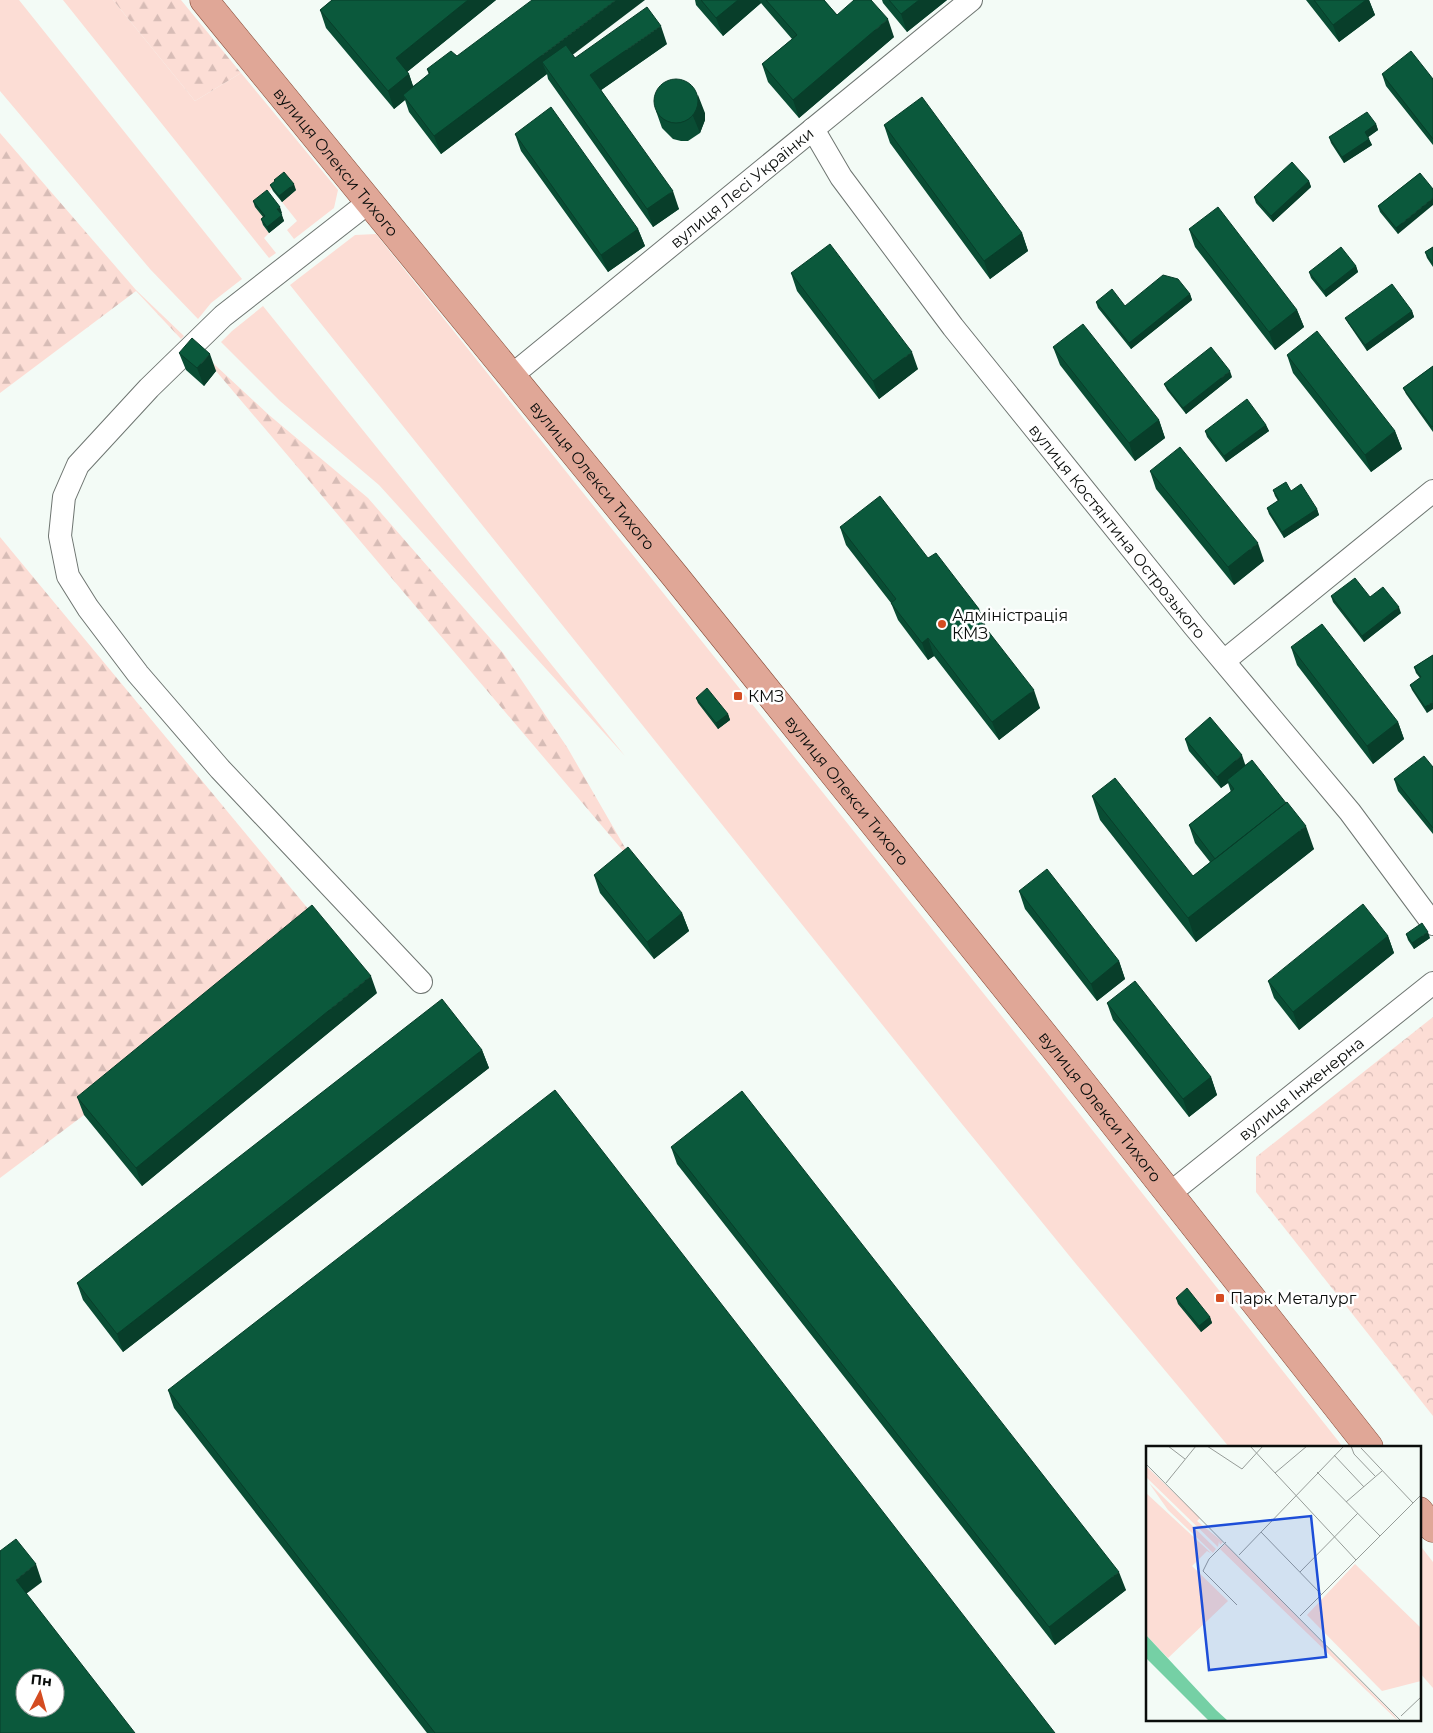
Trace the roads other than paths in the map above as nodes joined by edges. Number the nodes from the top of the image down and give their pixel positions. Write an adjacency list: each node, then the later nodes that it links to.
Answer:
1 (204, 0): 4 (main road, вулиця Олекси Тихого)
2 (971, 0): 3 (street, вулиця Лесі Українки)
3 (813, 129): 5 (street, вулиця Лесі Українки); 7 (street, вулиця Костянтина Острозького)
4 (369, 202): 5 (main road, вулиця Олекси Тихого); 9 (street)
5 (511, 376): 11 (main road, вулиця Олекси Тихого)
6 (1433, 491): 7 (street)
7 (1224, 661): 8 (street, вулиця Костянтина Острозького)
8 (1433, 924)
9 (421, 982)
10 (1433, 983): 11 (street, вулиця Інженерна)
11 (1169, 1194): 12 (main road, вулиця Олекси Тихого)
12 (1368, 1446)
13 (1420, 1511): 14 (main road)
14 (1433, 1528)

